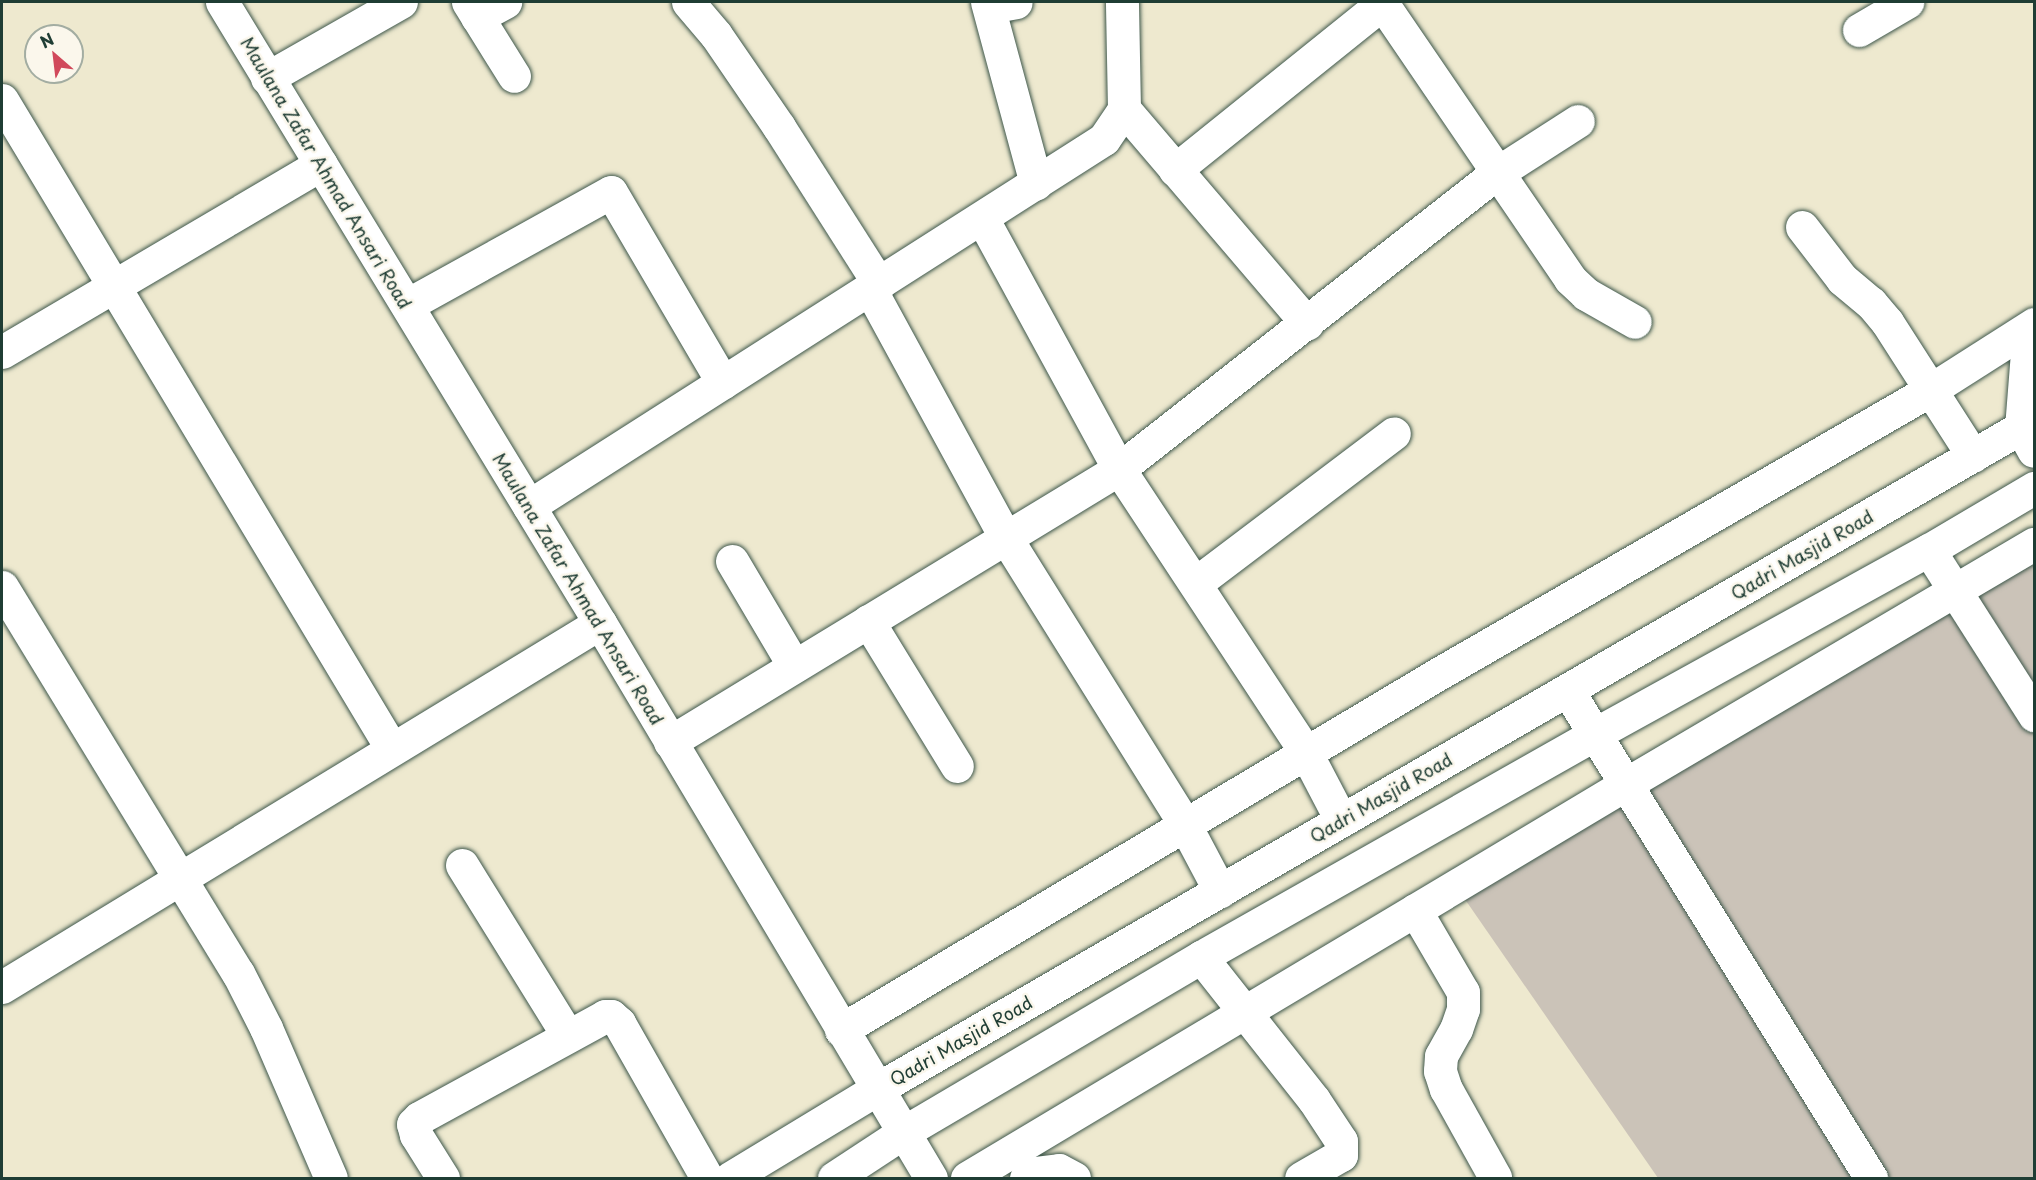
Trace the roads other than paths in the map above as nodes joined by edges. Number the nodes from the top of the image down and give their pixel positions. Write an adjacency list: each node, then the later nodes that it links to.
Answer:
1 (222, 2): 11 (street, Maulana Zafar Ahmad Ansari Road)
2 (401, 2): 11 (street)
3 (688, 2): 22 (street)
4 (1122, 2): 13 (street)
5 (1383, 2): 16 (street); 17 (street)
6 (1907, 2): 9 (street)
7 (997, 3): 18 (street)
8 (483, 7): 10 (street)
9 (1859, 30)
10 (514, 76)
11 (267, 78): 15 (street, Maulana Zafar Ahmad Ansari Road)
12 (2, 100): 21 (street)
13 (1124, 110): 16 (street); 18 (street)
14 (1578, 121): 17 (street)
15 (321, 164): 21 (street); 23 (street, Maulana Zafar Ahmad Ansari Road)
16 (1175, 170): 25 (street)
17 (1497, 173): 24 (street); 25 (street)
18 (1036, 183): 19 (street)
19 (982, 218): 22 (street); 34 (street)
20 (1802, 226): 30 (street)
21 (114, 286): 28 (street); 51 (street)
22 (874, 286): 29 (street); 37 (street)
23 (407, 305): 29 (street); 36 (street, Maulana Zafar Ahmad Ansari Road)
24 (1635, 322)
25 (1307, 323): 34 (street)
26 (2034, 324): 30 (street)
27 (2034, 335): 32 (street)
28 (2, 352)
29 (723, 383): 36 (street)
30 (1932, 389): 33 (street); 52 (street)
31 (1394, 433): 41 (street)
32 (2030, 433): 33 (street, Qadri Masjid Road)
33 (1972, 456): 47 (street, Qadri Masjid Road)
34 (1119, 469): 37 (street); 41 (street)
35 (2034, 488): 39 (street)
36 (529, 506): 45 (street, Maulana Zafar Ahmad Ansari Road)
37 (1006, 538): 44 (street); 56 (street)
38 (2034, 544): 43 (street)
39 (1929, 550): 43 (street); 49 (street)
40 (732, 561): 46 (street)
41 (1196, 583): 52 (street)
42 (2, 587): 58 (street)
43 (1955, 591): 48 (street); 54 (street)
44 (868, 621): 46 (street); 53 (street)
45 (600, 623): 50 (street, Maulana Zafar Ahmad Ansari Road); 51 (street)
46 (794, 666): 50 (street)
47 (1568, 691): 49 (street); 55 (street, Qadri Masjid Road)
48 (2034, 715)
49 (1595, 734): 54 (street); 61 (street)
50 (670, 742): 64 (street, Maulana Zafar Ahmad Ansari Road)
51 (392, 749): 58 (street)
52 (1306, 753): 55 (street); 56 (street)
53 (957, 766)
54 (1626, 784): 60 (street); 79 (street)
55 (1341, 820): 59 (street, Qadri Masjid Road)
56 (1185, 825): 59 (street); 64 (street)
57 (462, 865): 65 (street)
58 (181, 876): 62 (street); 69 (street)
59 (1220, 891): 66 (street, Qadri Masjid Road)
60 (1415, 910): 63 (street); 68 (street)
61 (1201, 957): 63 (street); 67 (street)
62 (3, 982)
63 (1244, 1013): 75 (street); 78 (street)
64 (841, 1030): 66 (street, Maulana Zafar Ahmad Ansari Road)
65 (567, 1036): 70 (street); 71 (street)
66 (878, 1089): 67 (street, Maulana Zafar Ahmad Ansari Road); 72 (street, Qadri Masjid Road)
67 (904, 1132): 73 (street); 74 (street, Maulana Zafar Ahmad Ansari Road)
68 (1495, 1177)
69 (331, 1179)
70 (443, 1179)
71 (706, 1179)
72 (730, 1179)
73 (834, 1179)
74 (931, 1179)
75 (967, 1179)
76 (1026, 1179): 77 (street)
77 (1074, 1179)
78 (1301, 1179)
79 (1871, 1179)

